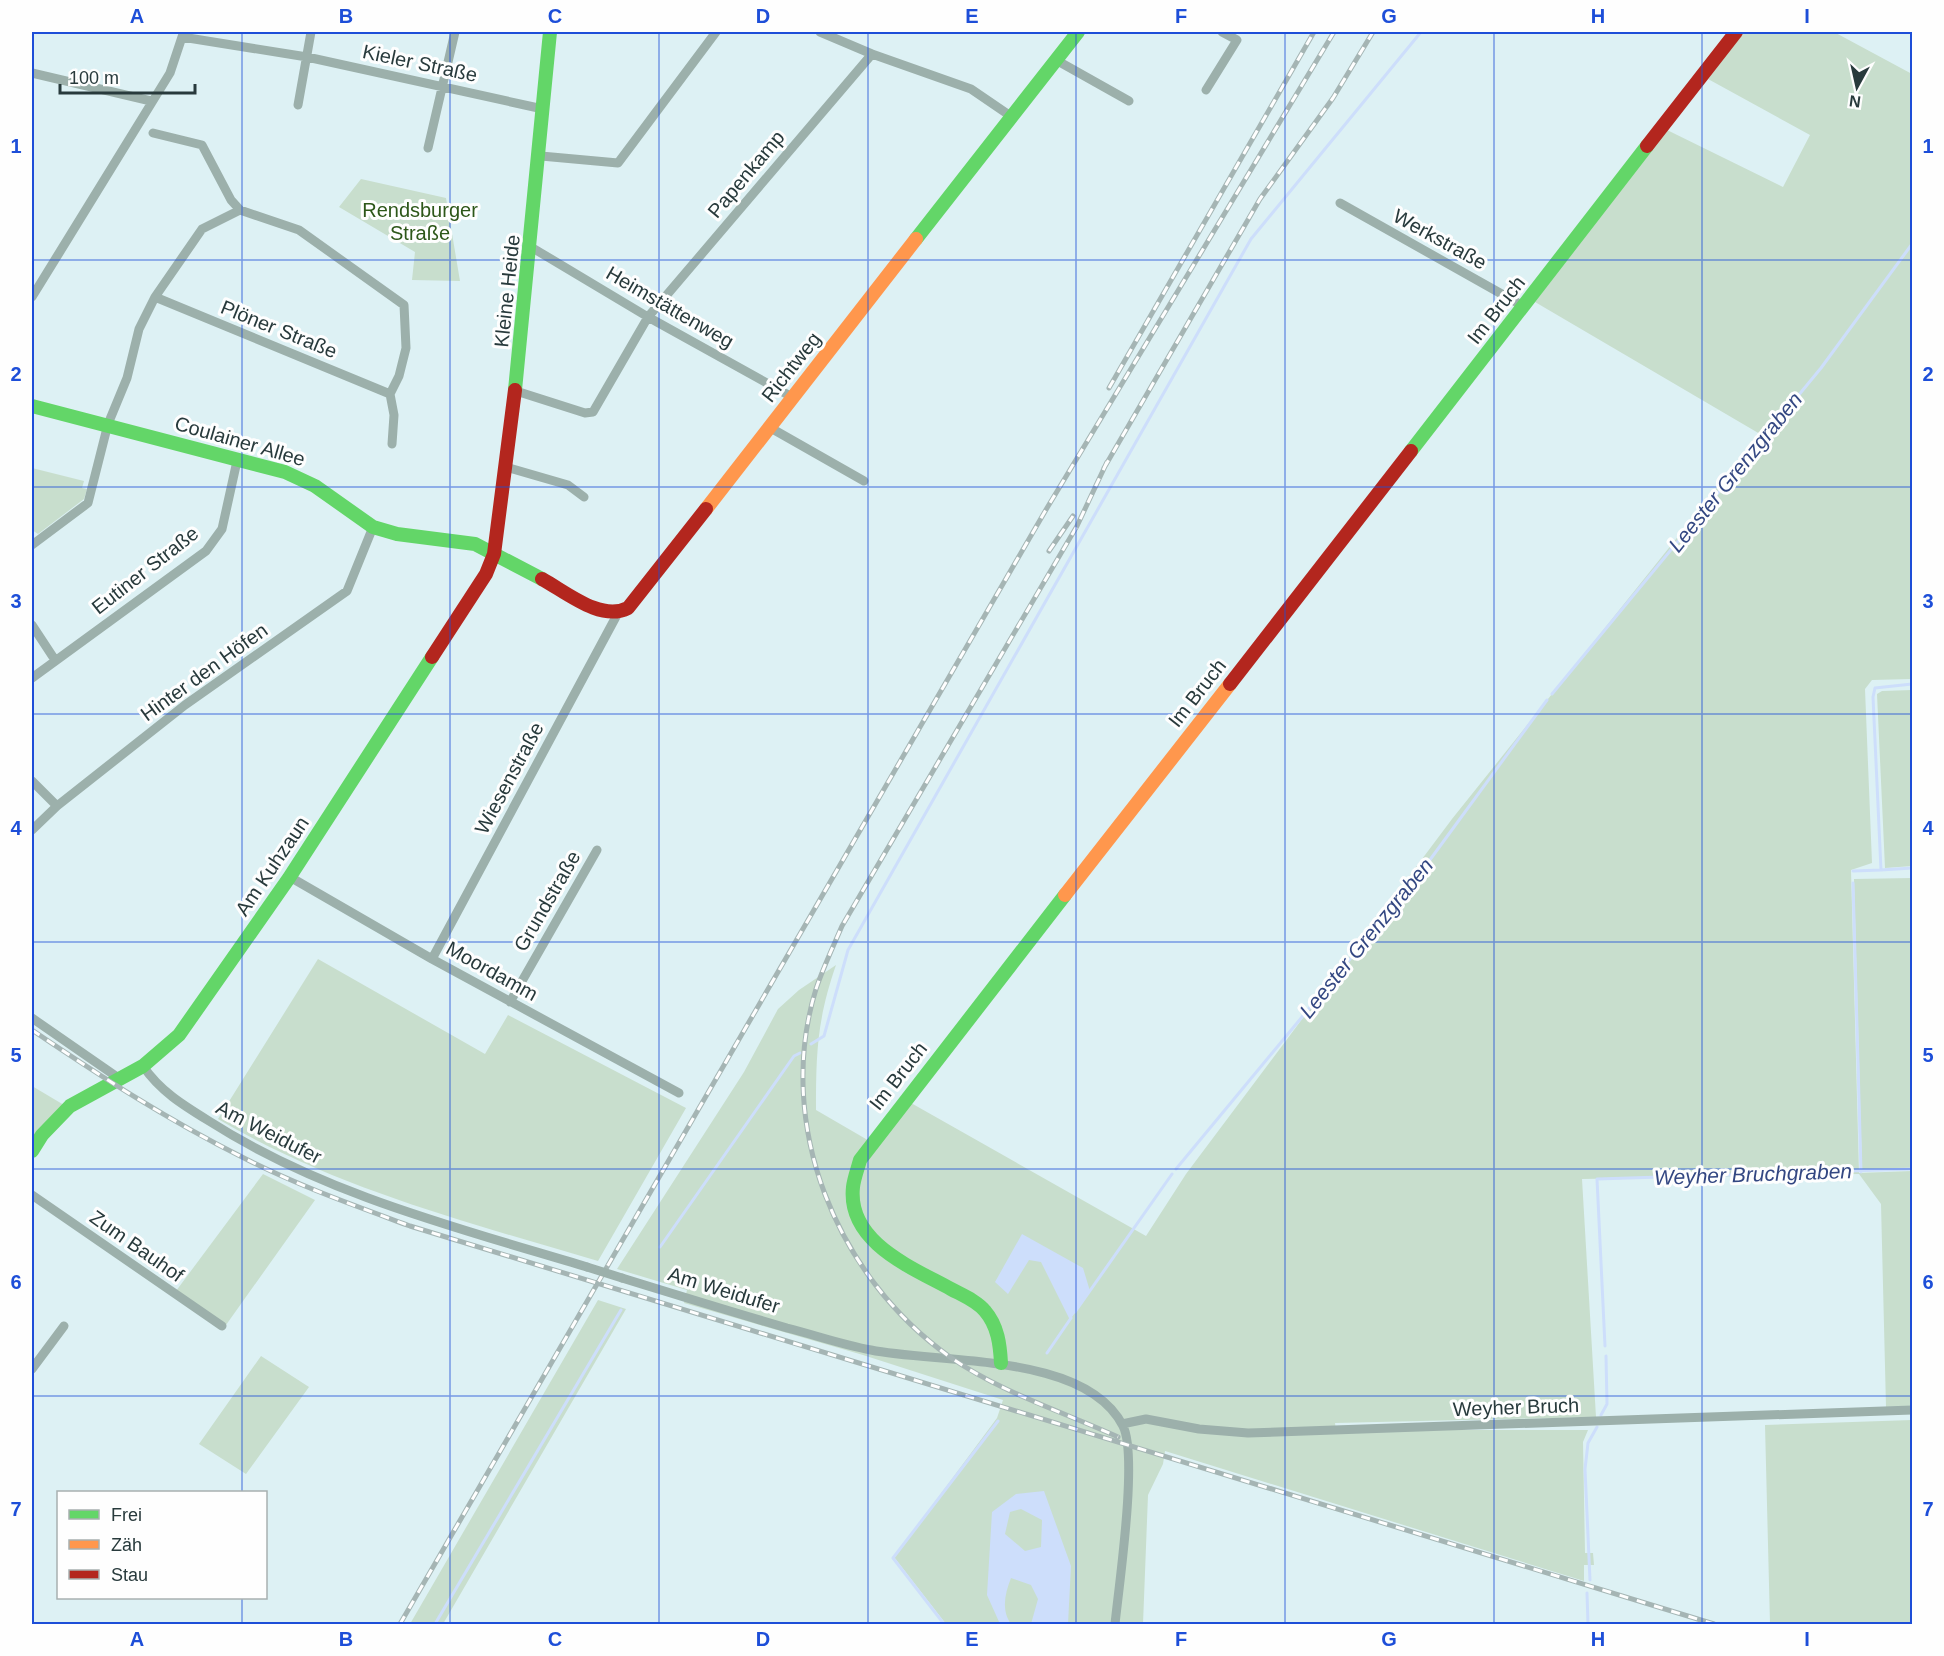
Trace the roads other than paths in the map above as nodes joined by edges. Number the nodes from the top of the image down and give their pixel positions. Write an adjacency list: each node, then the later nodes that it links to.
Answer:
1 (311, 32): 11 (street)
2 (455, 32): 14 (street)
3 (550, 32): 19 (street, Kleine Heide)
4 (716, 32): 23 (street)
5 (820, 32): 10 (street)
6 (1078, 32): 12 (street, Richtweg)
7 (1222, 32): 15 (street)
8 (1736, 32): 29 (street, Im Bruch)
9 (183, 34): 11 (street, Kieler Straße); 16 (street)
10 (872, 54): 20 (street); 30 (street, Papenkamp)
11 (307, 57): 14 (street, Kieler Straße); 18 (street)
12 (1056, 60): 17 (street); 20 (street, Richtweg)
13 (32, 74): 16 (street)
14 (442, 86): 19 (street, Kieler Straße); 22 (street)
15 (1206, 90)
16 (151, 101): 27 (street)
17 (1129, 101)
18 (298, 105)
19 (543, 109): 23 (street, Kleine Heide)
20 (1012, 117): 33 (street, Richtweg)
21 (153, 133): 25 (street)
22 (428, 148)
23 (540, 156): 26 (street, Kleine Heide)
24 (1340, 203): 29 (street, Werkstraße)
25 (240, 210): 28 (street); 32 (street)
26 (531, 247): 30 (street, Heimstättenweg); 31 (street, Kleine Heide)
27 (33, 291)
28 (155, 297): 32 (street, Plöner Straße); 35 (street)
29 (1523, 306): 64 (street, Im Bruch)
30 (648, 317): 31 (street, Papenkamp); 33 (street, Heimstättenweg)
31 (516, 391): 39 (street, Kleine Heide)
32 (390, 394): 37 (street)
33 (792, 397): 36 (street, Richtweg)
34 (32, 406): 35 (street, Coulainer Allee)
35 (108, 424): 38 (street, Coulainer Allee); 43 (street)
36 (769, 427): 40 (street); 45 (street, Richtweg)
37 (392, 444)
38 (237, 460): 42 (street, Coulainer Allee); 47 (street, Eutiner Straße)
39 (506, 467): 41 (street); 44 (street, Kleine Heide)
40 (864, 481)
41 (584, 497)
42 (373, 527): 44 (street, Coulainer Allee); 50 (street, Hinter den Höfen)
43 (32, 545)
44 (494, 554): 45 (street); 53 (street, Am Kuhzaun)
45 (618, 613): 54 (street, Wiesenstraße)
46 (32, 625): 47 (street)
47 (56, 660): 48 (street, Eutiner Straße)
48 (32, 678)
49 (32, 781): 50 (street)
50 (57, 806): 51 (street, Hinter den Höfen)
51 (32, 830)
52 (597, 850): 55 (street, Grundstraße)
53 (290, 877): 54 (street, Moordamm); 57 (street, Am Kuhzaun)
54 (432, 959): 55 (street, Moordamm)
55 (510, 1002): 59 (street, Moordamm)
56 (32, 1018): 58 (street)
57 (143, 1066): 58 (street, Am Kuhzaun); 64 (street, Am Weidufer, bridge)
58 (120, 1079): 60 (street, Am Kuhzaun)
59 (679, 1094)
60 (32, 1151)
61 (32, 1195): 63 (street, Zum Bauhof)
62 (64, 1326): 65 (street)
63 (222, 1326)
64 (1001, 1363): 67 (street, Am Weidufer)
65 (32, 1369)
66 (1912, 1410): 67 (street, Weyher Bruch)
67 (1122, 1424): 68 (street, Am Weidufer)
68 (1115, 1624)

